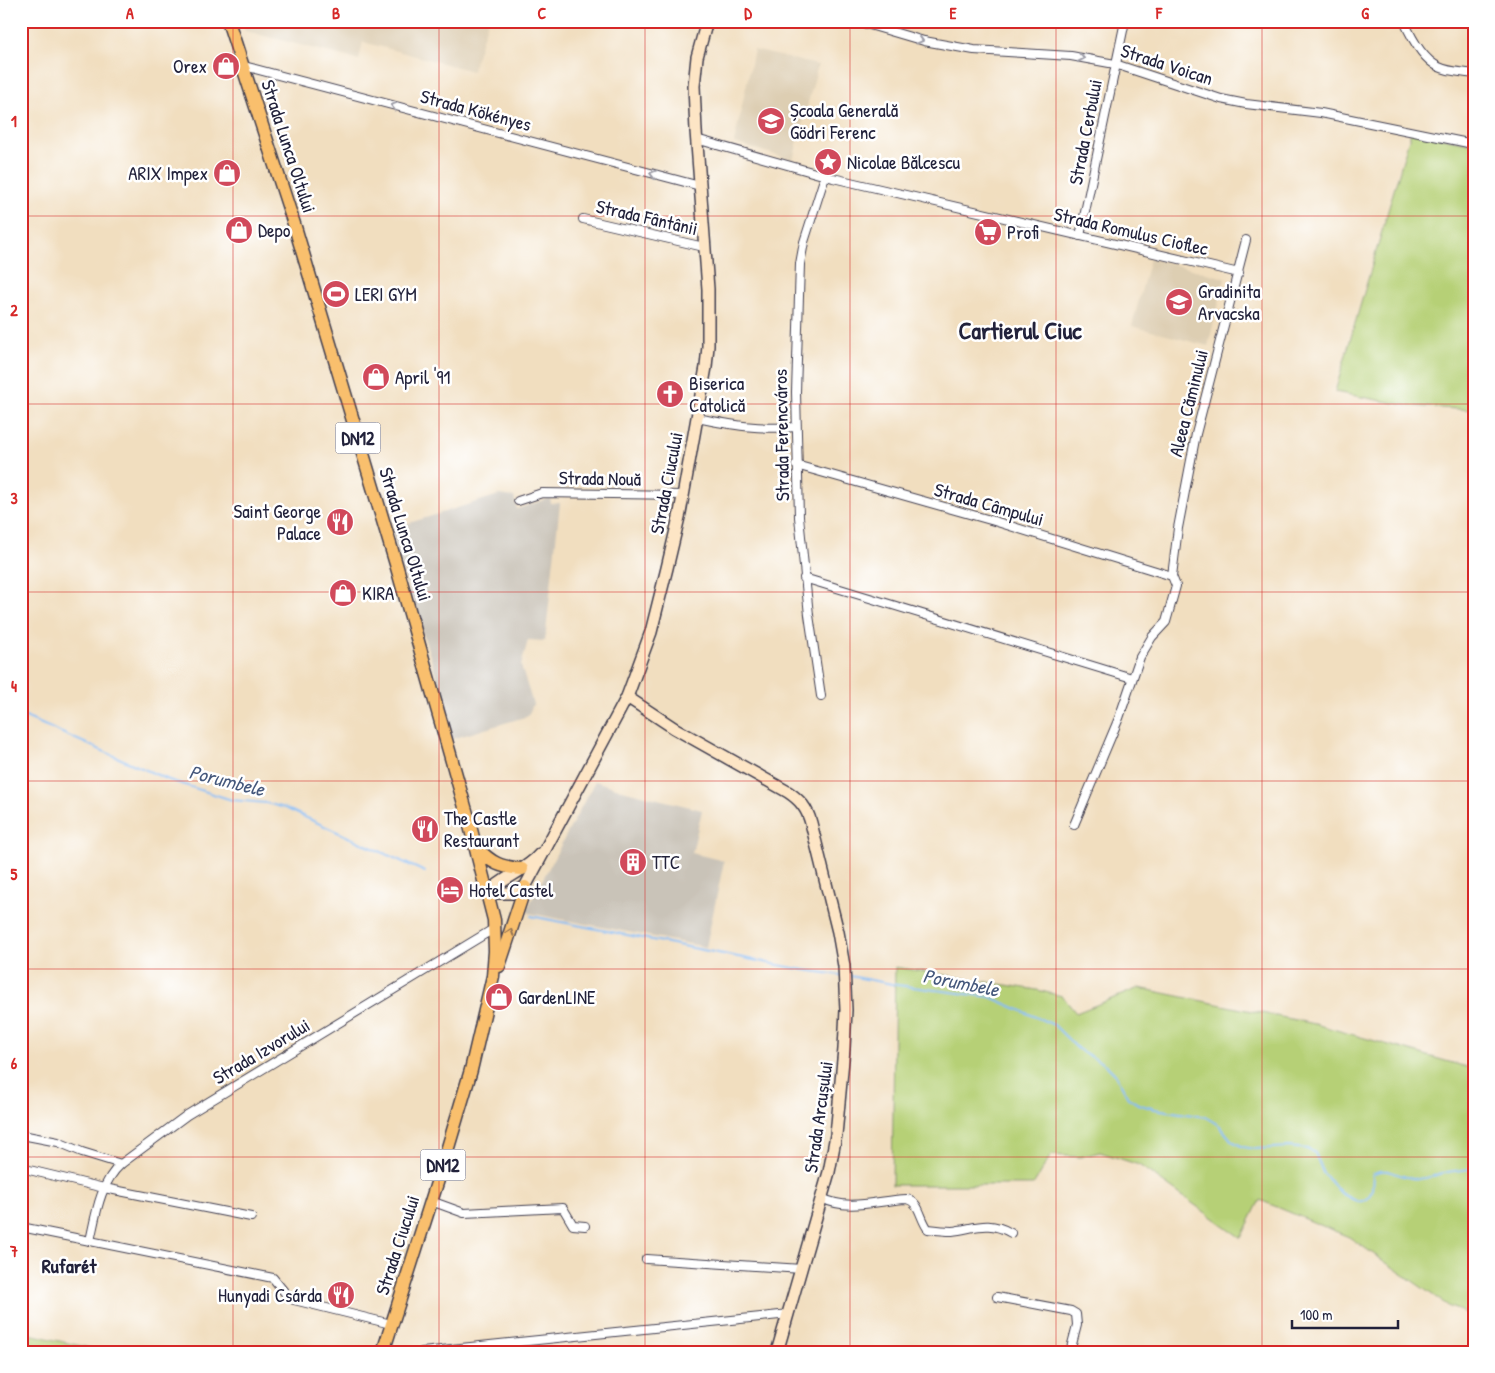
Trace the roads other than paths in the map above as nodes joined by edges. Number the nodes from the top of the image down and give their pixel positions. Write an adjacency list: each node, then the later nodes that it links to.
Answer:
1 (228, 21): 7 (main road, Strada Lunca Oltului / DN12)
2 (706, 21): 9 (main road, Strada Ciucului)
3 (856, 21): 6 (street, Strada Voican, one-way to 6)
4 (1125, 21): 6 (street, Strada Cerbului)
5 (1404, 21): 8 (street)
6 (1115, 64): 10 (street, Strada Voican); 14 (street, Strada Cerbului)
7 (244, 66): 12 (street, Strada Kökényes, one-way to 7); 30 (main road, Strada Lunca Oltului / DN12)
8 (1474, 74)
9 (696, 139): 11 (street, Strada Romulus Cioflec); 12 (main road, Strada Ciucului)
10 (1468, 143)
11 (825, 176): 14 (street, Strada Romulus Cioflec); 19 (street, Strada Ferencváros)
12 (700, 186): 16 (main road, Strada Ciucului)
13 (583, 219): 16 (street, Strada Fântânii)
14 (1080, 236): 17 (street, Strada Romulus Cioflec)
15 (1246, 240): 17 (street, Aleea Căminului)
16 (704, 247): 18 (main road, Strada Ciucului)
17 (1239, 273): 23 (street, Aleea Căminului)
18 (697, 418): 19 (street); 21 (main road, Strada Ciucului)
19 (796, 427): 20 (street, Strada Ferencváros)
20 (796, 465): 23 (street, Strada Câmpului); 24 (street, Strada Ferencváros)
21 (683, 495): 22 (street, Strada Nouă); 26 (main road, Strada Ciucului)
22 (518, 501)
23 (1172, 576): 25 (street, Aleea Căminului)
24 (804, 578): 25 (street); 27 (street, Strada Ferencváros)
25 (1132, 678): 28 (street, Aleea Căminului)
26 (627, 696): 29 (main road, Strada Ciucului); 40 (main road, Strada Arcușului)
27 (821, 696)
28 (1074, 825)
29 (552, 839): 31 (main road); 32 (main road)
30 (476, 848): 31 (main road); 33 (main road, Strada Lunca Oltului / DN12)
31 (522, 869): 33 (main road)
32 (525, 887): 33 (main road); 35 (main road, one-way to 32)
33 (488, 893): 34 (main road, Strada Lunca Oltului / DN12)
34 (495, 928): 35 (main road, Strada Lunca Oltului / DN12); 37 (street, Strada Izvorului)
35 (493, 976): 41 (main road, Strada Ciucului / DN12)
36 (27, 1136): 37 (street)
37 (121, 1164): 39 (street, Strada Izvorului)
38 (21, 1168): 39 (street)
39 (104, 1188): 42 (street); 46 (street, Strada Izvorului)
40 (822, 1198): 45 (street); 48 (main road, Strada Arcușului)
41 (431, 1201): 43 (street); 51 (main road, Strada Ciucului / DN12)
42 (251, 1217)
43 (585, 1226)
44 (21, 1227): 46 (street)
45 (1011, 1233)
46 (90, 1241): 51 (street)
47 (646, 1259): 48 (street)
48 (802, 1269): 50 (main road, Strada Arcușului)
49 (997, 1297): 55 (street)
50 (789, 1314): 53 (street); 54 (main road, Strada Arcușului)
51 (391, 1324): 52 (main road, Strada Ciucului / DN12)
52 (383, 1352)
53 (422, 1352)
54 (777, 1352)
55 (1070, 1352)

